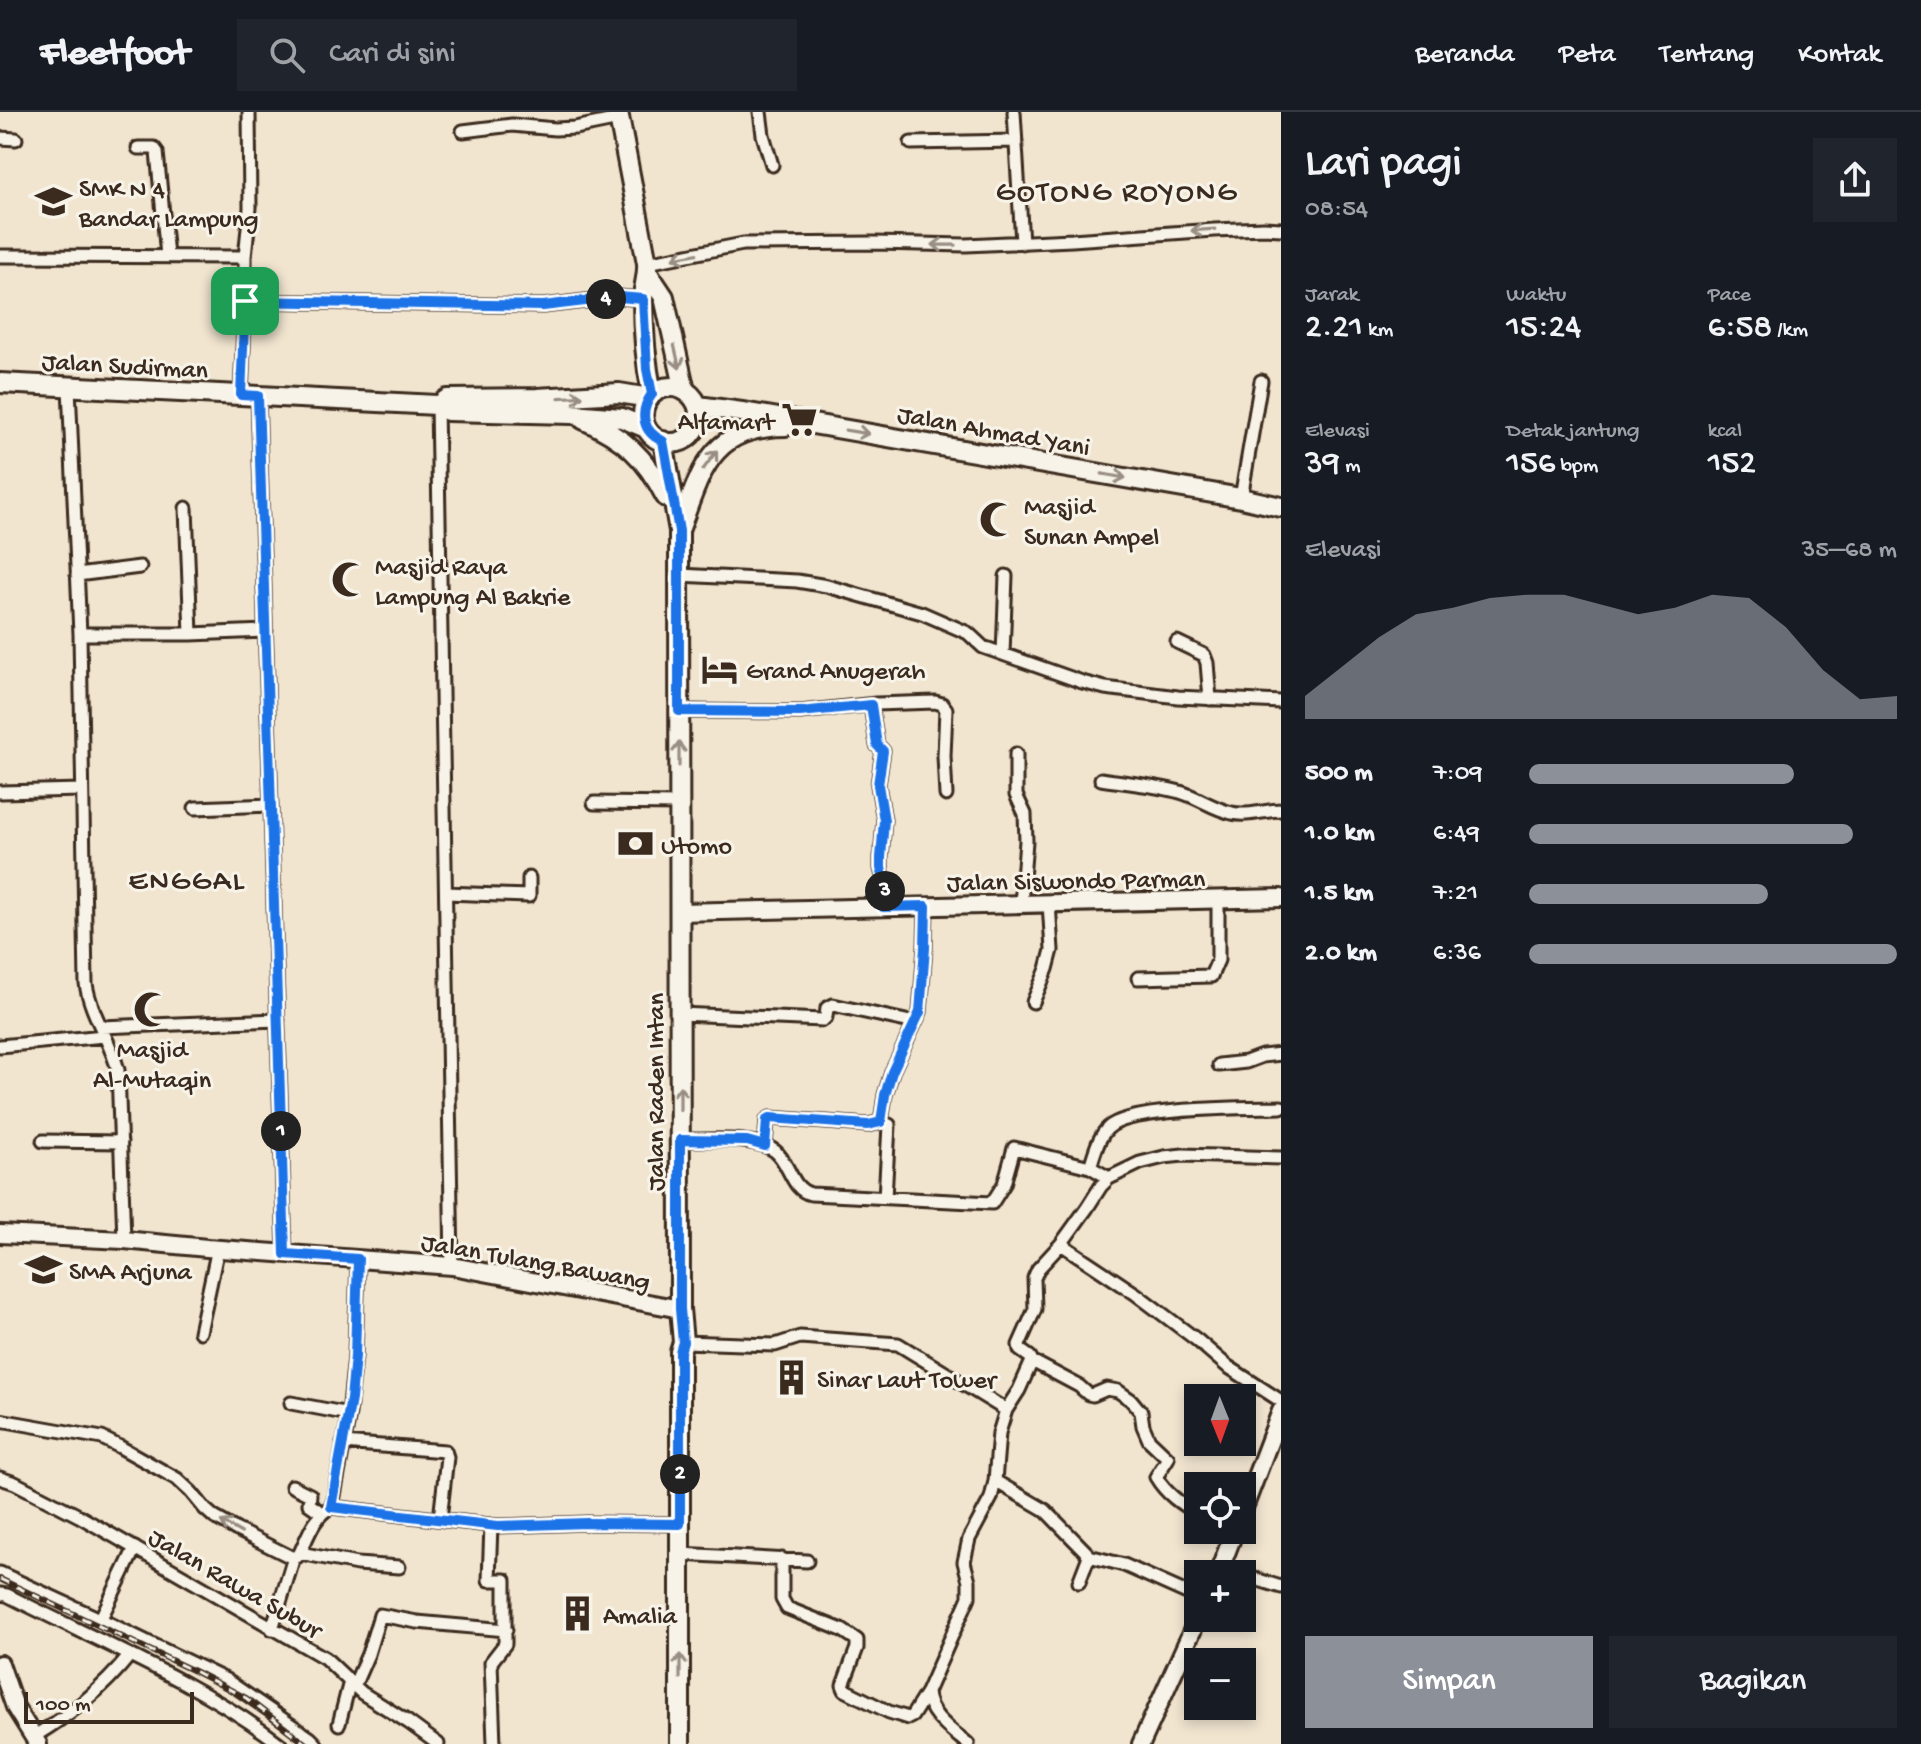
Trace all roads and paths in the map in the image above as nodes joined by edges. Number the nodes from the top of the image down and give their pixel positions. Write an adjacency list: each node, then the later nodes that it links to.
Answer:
1 (249, 112): 16 (street)
2 (760, 112): 11 (street)
3 (1014, 112): 8 (street)
4 (618, 115): 5 (street); 17 (main road)
5 (463, 131)
6 (0, 138): 7 (street)
7 (16, 139)
8 (1016, 141): 9 (street); 13 (street)
9 (911, 143)
10 (138, 148): 15 (street)
11 (772, 165)
12 (1281, 229): 13 (street, one-way to 13)
13 (1022, 243): 17 (street, one-way to 17)
14 (0, 256): 15 (street)
15 (167, 256): 16 (street)
16 (245, 257): 19 (street)
17 (647, 268): 18 (main road); 23 (main road, one-way to 23)
18 (643, 299): 19 (street); 25 (main road)
19 (245, 301): 24 (street)
20 (1261, 381): 32 (street)
21 (0, 383): 22 (main road, Jalan Sudirman)
22 (69, 387): 24 (main road, Jalan Sudirman); 37 (street)
23 (685, 391): 25 (main road); 27 (main road)
24 (249, 396): 26 (main road, Jalan Sudirman); 40 (street)
25 (650, 396): 26 (main road, Jalan Sudirman, one-way to 25); 30 (main road)
26 (438, 405): 28 (main road, Jalan Sudirman); 60 (street)
27 (698, 406): 29 (main road, Jalan Ahmad Yani); 31 (main road)
28 (572, 414): 30 (main road, Jalan Sudirman); 35 (main road)
29 (819, 426): 32 (main road, Jalan Ahmad Yani, one-way to 32); 35 (main road, one-way to 29)
30 (646, 428): 31 (main road)
31 (663, 441): 35 (main road, Jalan Raden Intan)
32 (1241, 498): 33 (main road, Jalan Ahmad Yani)
33 (1281, 507)
34 (186, 508): 42 (street)
35 (678, 524): 38 (main road, Jalan Raden Intan)
36 (140, 567): 37 (street)
37 (77, 575): 41 (street)
38 (679, 575): 44 (street); 48 (main road, Jalan Raden Intan)
39 (1006, 576): 44 (street)
40 (266, 631): 42 (street); 56 (street)
41 (80, 634): 42 (street); 51 (street)
42 (191, 634)
43 (1177, 642): 45 (street)
44 (1003, 654): 45 (street)
45 (1210, 699): 46 (street)
46 (1281, 702)
47 (871, 705): 48 (street); 53 (street); 66 (street)
48 (679, 711): 55 (main road, Jalan Raden Intan, one-way to 48)
49 (1016, 754): 64 (street)
50 (1101, 779): 58 (street)
51 (82, 790): 52 (street); 73 (street)
52 (0, 792)
53 (946, 795)
54 (594, 803): 55 (street)
55 (679, 804): 67 (main road, Jalan Raden Intan)
56 (271, 805): 57 (street); 71 (street)
57 (195, 808)
58 (1281, 810)
59 (529, 878): 60 (street)
60 (446, 893): 93 (street)
61 (1281, 898): 62 (street, Jalan Siswondo Parman)
62 (1218, 899): 63 (street, Jalan Siswondo Parman); 68 (street)
63 (1049, 903): 64 (street, Jalan Siswondo Parman); 69 (street)
64 (1021, 904): 65 (street, Jalan Siswondo Parman)
65 (926, 906): 66 (street, Jalan Siswondo Parman); 72 (street)
66 (883, 907): 67 (street, Jalan Siswondo Parman)
67 (679, 912): 70 (main road, Jalan Raden Intan)
68 (1138, 978)
69 (1033, 1002)
70 (679, 1014): 72 (street); 79 (main road, Jalan Raden Intan, one-way to 70)
71 (278, 1020): 73 (street); 91 (street)
72 (915, 1023): 78 (street)
73 (102, 1031): 74 (street); 81 (street)
74 (0, 1046)
75 (1281, 1054): 76 (street)
76 (1219, 1065)
77 (1281, 1107): 84 (street)
78 (881, 1122): 82 (street); 86 (street)
79 (680, 1140): 82 (street); 94 (main road, Jalan Raden Intan)
80 (43, 1141): 81 (street)
81 (121, 1142): 88 (street)
82 (765, 1146): 86 (street)
83 (1281, 1158): 85 (street)
84 (1090, 1167): 85 (street); 86 (street)
85 (1109, 1178): 89 (street)
86 (885, 1198)
87 (0, 1234): 88 (street, Jalan Tulang Bawang)
88 (124, 1240): 90 (street, Jalan Tulang Bawang)
89 (1061, 1244): 97 (street); 98 (street)
90 (218, 1248): 91 (street, Jalan Tulang Bawang); 95 (street)
91 (285, 1254): 92 (street, Jalan Tulang Bawang)
92 (358, 1259): 93 (street, Jalan Tulang Bawang); 102 (street)
93 (452, 1266): 94 (street, Jalan Tulang Bawang)
94 (680, 1309): 96 (main road, Jalan Raden Intan)
95 (200, 1332)
96 (683, 1342): 100 (street); 112 (main road, Jalan Raden Intan)
97 (1032, 1361): 100 (street); 109 (street)
98 (1281, 1401)
99 (291, 1403): 102 (street)
100 (1006, 1410): 107 (street)
101 (1281, 1411): 105 (street)
102 (349, 1414): 104 (street)
103 (0, 1420): 116 (street, Jalan Rawa Subur, one-way to 103)
104 (343, 1443): 110 (street); 111 (street)
105 (1256, 1476)
106 (0, 1478): 114 (street, Jalan Rawa Subur)
107 (995, 1481): 117 (street); 134 (street)
108 (292, 1486): 110 (street)
109 (1184, 1506)
110 (326, 1510): 111 (street); 116 (street)
111 (440, 1519): 113 (street)
112 (680, 1524): 113 (street); 115 (main road, Jalan Raden Intan)
113 (491, 1525): 129 (street)
114 (135, 1548): 127 (street); 128 (street, Jalan Rawa Subur)
115 (680, 1554): 118 (street); 142 (main road, Jalan Raden Intan, one-way to 115)
116 (297, 1555): 120 (street, Jalan Rawa Subur); 128 (street)
117 (1089, 1556): 123 (street); 125 (street)
118 (782, 1559): 119 (street); 134 (street)
119 (807, 1561)
120 (399, 1567)
121 (0, 1573): 139 (street)
122 (1256, 1579): 124 (street)
123 (1079, 1582)
124 (1281, 1587)
125 (1184, 1592)
126 (0, 1594): 131 (street)
127 (103, 1614)
128 (272, 1629): 133 (street, Jalan Rawa Subur)
129 (506, 1630): 133 (street); 141 (street)
130 (1192, 1632): 144 (street)
131 (130, 1655): 137 (street); 138 (street)
132 (0, 1664): 135 (street)
133 (352, 1683): 136 (street); 140 (street, Jalan Rawa Subur)
134 (927, 1692): 143 (street)
135 (7, 1708): 137 (street)
136 (339, 1724)
137 (35, 1740)
138 (280, 1744)
139 (316, 1744)
140 (438, 1744)
141 (494, 1744)
142 (680, 1744)
143 (968, 1744)
144 (1141, 1744)

